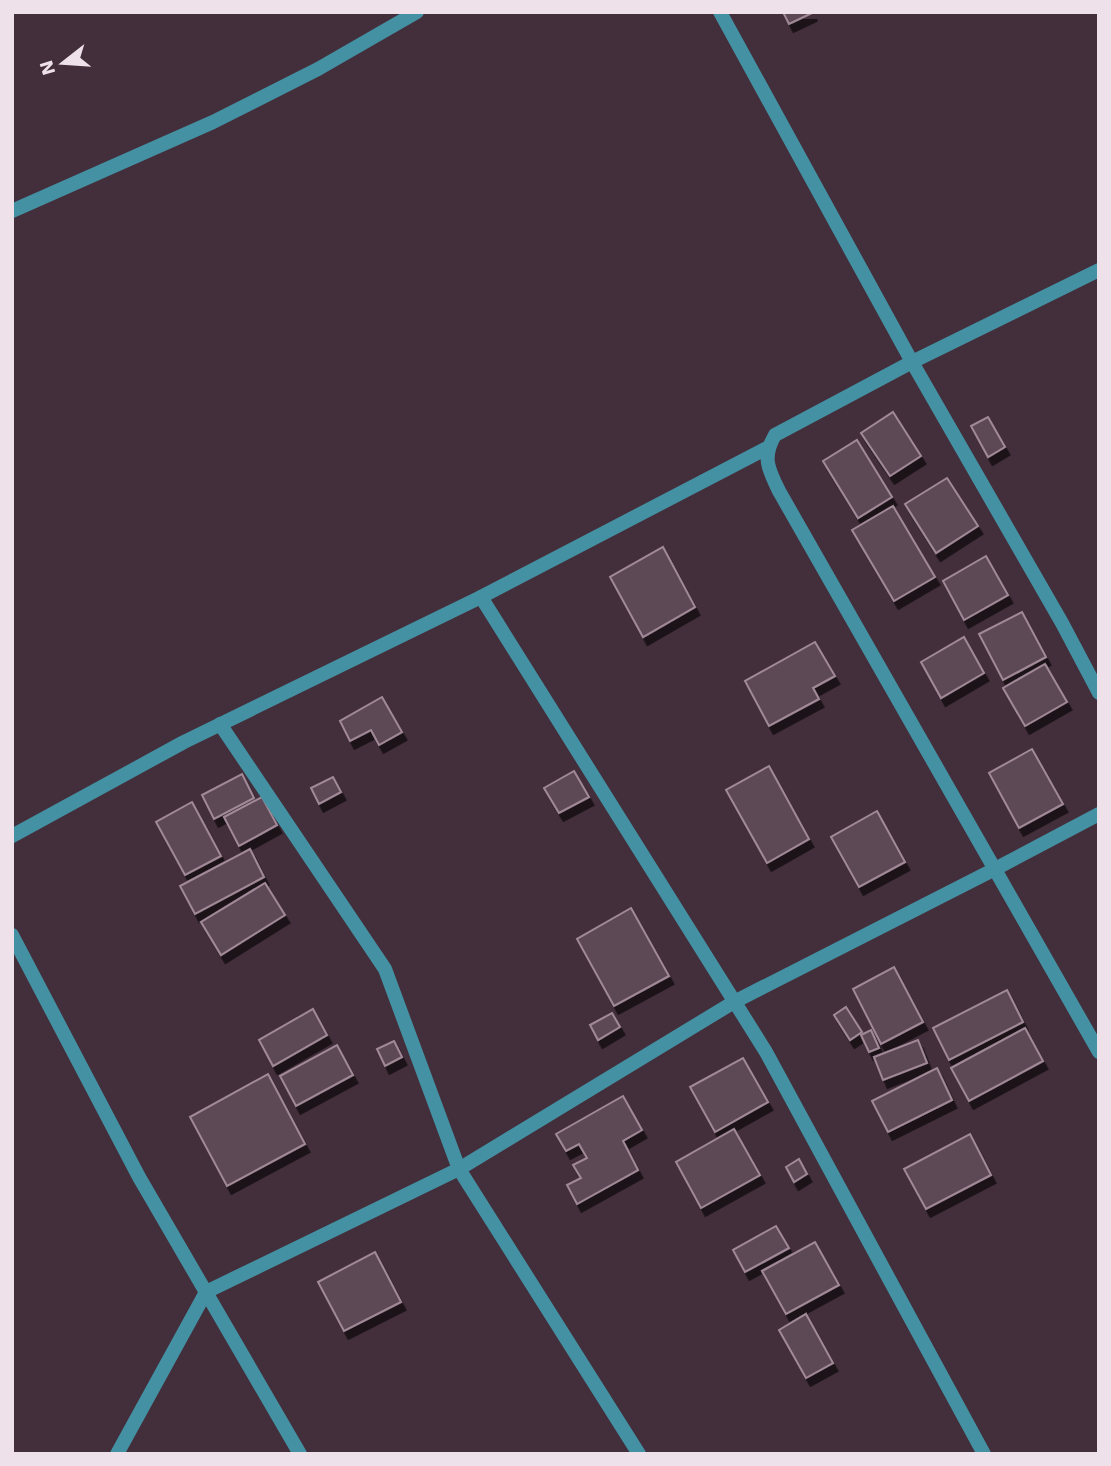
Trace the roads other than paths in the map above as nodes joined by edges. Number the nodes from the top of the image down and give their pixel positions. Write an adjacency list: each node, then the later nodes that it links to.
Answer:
1 (417, 12): 3 (street)
2 (720, 12): 5 (street)
3 (12, 211)
4 (1099, 270): 5 (street)
5 (912, 362): 6 (street); 8 (street)
6 (767, 448): 7 (street); 12 (street)
7 (481, 597): 9 (street); 14 (street)
8 (1099, 693)
9 (220, 724): 11 (street); 16 (street)
10 (1099, 814): 12 (street)
11 (12, 836)
12 (995, 869): 14 (street); 15 (street)
13 (12, 935): 17 (street)
14 (734, 1002): 16 (street); 21 (street)
15 (1099, 1052)
16 (458, 1169): 17 (street); 20 (street)
17 (206, 1292): 18 (street); 19 (street)
18 (117, 1454)
19 (300, 1454)
20 (639, 1454)
21 (984, 1454)

